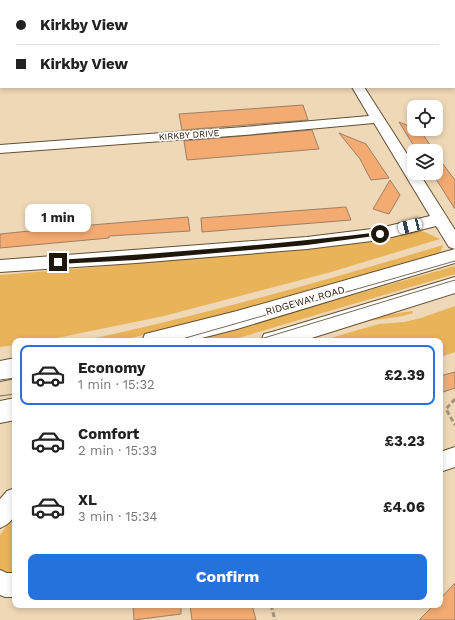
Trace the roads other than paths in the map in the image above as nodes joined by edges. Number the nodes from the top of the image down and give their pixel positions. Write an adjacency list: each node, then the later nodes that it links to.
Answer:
1 (359, 88): 2 (street)
2 (378, 119): 3 (street, KIRKBY DRIVE); 4 (street)
3 (0, 149)
4 (440, 219): 5 (street); 7 (street)
5 (455, 243)
6 (455, 256): 9 (main road, RIDGEWAY ROAD)
7 (0, 266)
8 (455, 285): 10 (main road)
9 (165, 338)
10 (282, 338)
11 (12, 369): 12 (main road)
12 (0, 371)
13 (12, 410): 14 (main road)
14 (0, 412)
15 (455, 457): 16 (street)
16 (443, 461)
17 (12, 502): 18 (street)
18 (0, 516)
19 (0, 582): 20 (street)
20 (12, 585)

